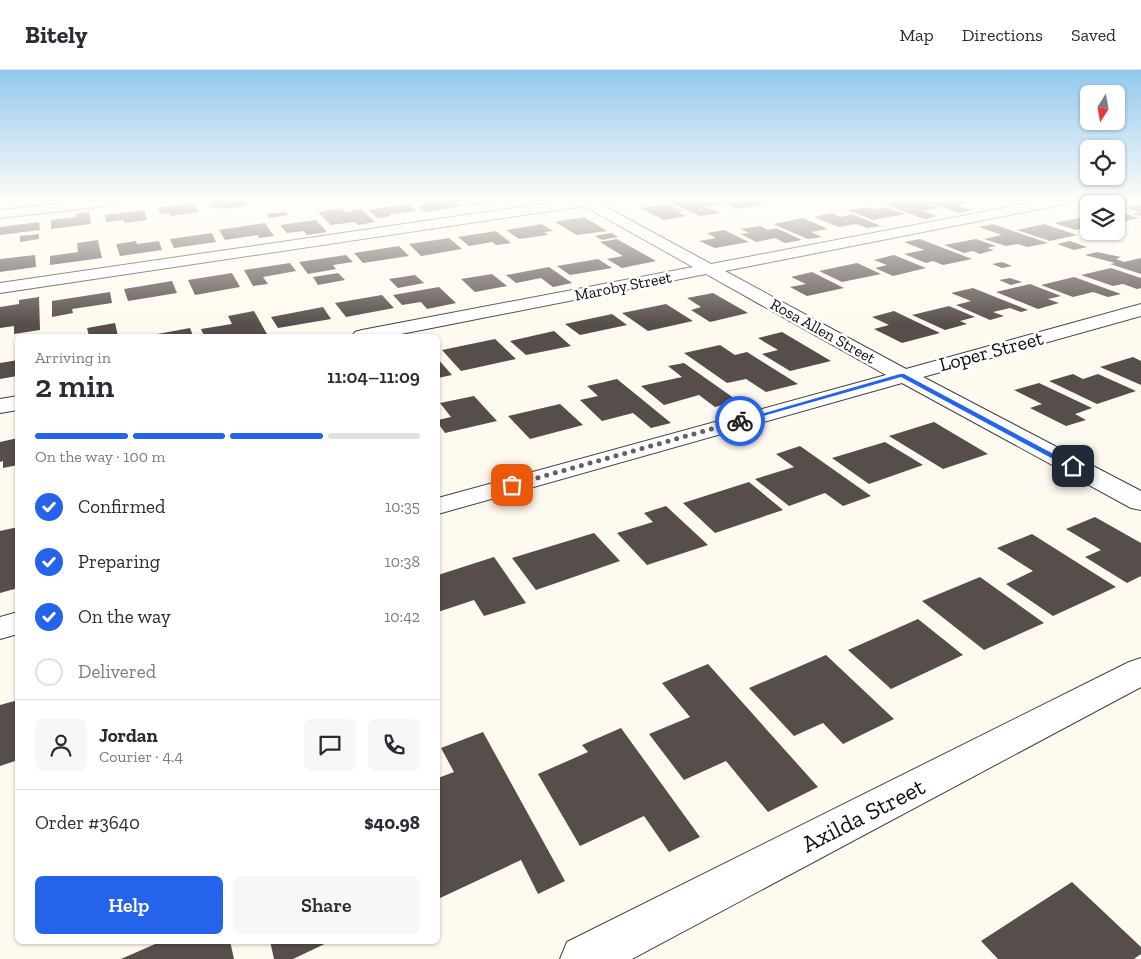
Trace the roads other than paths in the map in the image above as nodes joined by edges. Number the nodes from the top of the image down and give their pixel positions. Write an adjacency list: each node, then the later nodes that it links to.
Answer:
1 (307, 242): 5 (street)
2 (662, 242): 4 (street, Rosa Allen Street)
3 (846, 242): 4 (street, Maroby Street)
4 (710, 269): 7 (street, Maroby Street); 8 (street, Rosa Allen Street)
5 (0, 288)
6 (1141, 310): 8 (street, Loper Street)
7 (372, 334)
8 (902, 375): 11 (street, Rosa Allen Street); 12 (street, Loper Street)
9 (15, 404): 10 (street)
10 (0, 406)
11 (1141, 502)
12 (440, 505)
13 (15, 625): 14 (street)
14 (0, 628)
15 (1141, 671): 16 (street, Axilda Street)
16 (584, 959)

